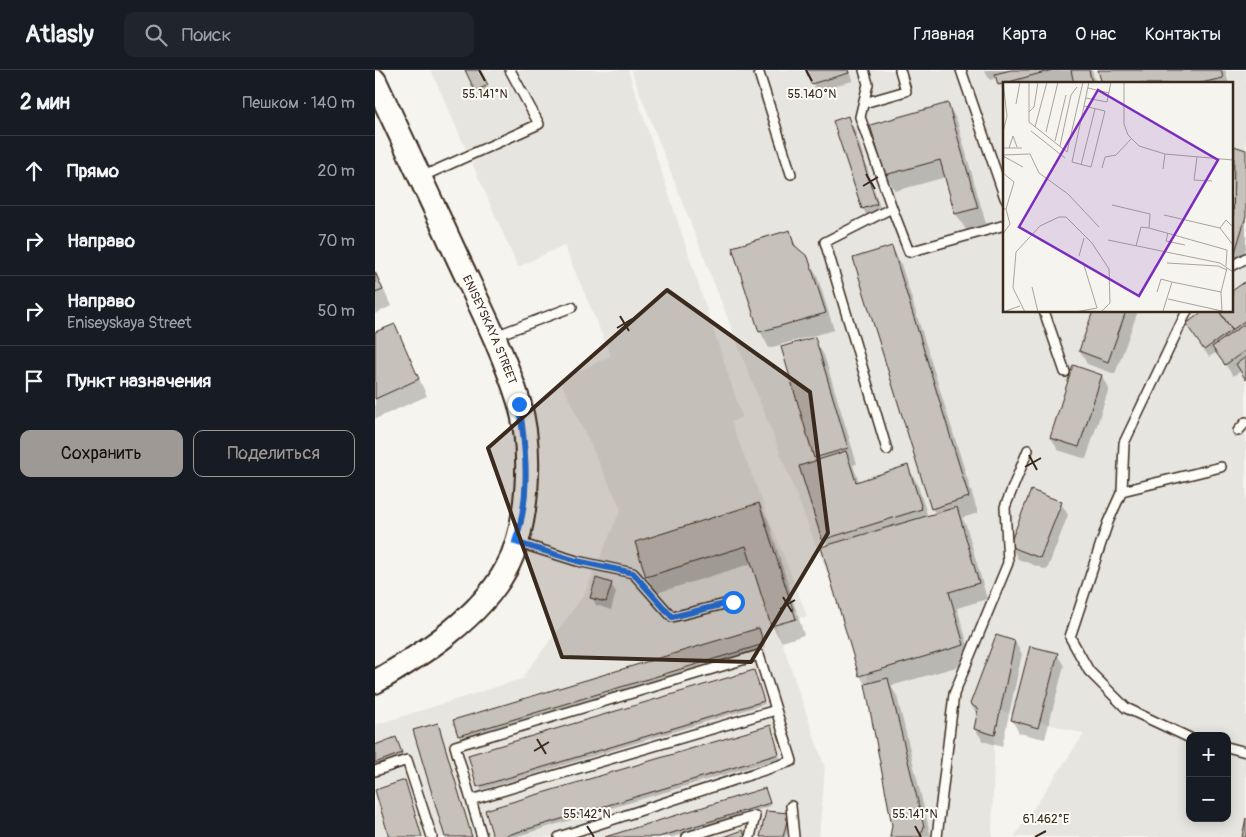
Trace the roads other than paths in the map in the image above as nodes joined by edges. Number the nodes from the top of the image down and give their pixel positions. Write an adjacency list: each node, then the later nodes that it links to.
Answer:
1 (509, 70): 9 (lane)
2 (758, 70): 8 (lane)
3 (864, 70): 7 (lane)
4 (900, 70): 7 (lane)
5 (961, 70): 10 (lane)
6 (375, 80): 9 (street, ENISEYSKAYA STREET)
7 (864, 103): 11 (lane)
8 (791, 174)
9 (420, 178): 18 (street, ENISEYSKAYA STREET)
10 (1003, 192)
11 (892, 208): 12 (lane); 22 (lane)
12 (1003, 226)
13 (1246, 258): 14 (lane)
14 (1233, 265)
15 (572, 307): 18 (lane)
16 (1044, 312): 19 (lane)
17 (1187, 312): 25 (lane)
18 (495, 336): 26 (street, ENISEYSKAYA STREET)
19 (1065, 372)
20 (1246, 422): 21 (lane)
21 (1237, 431)
22 (887, 450)
23 (1028, 450): 42 (lane)
24 (1221, 467): 25 (lane)
25 (1122, 491): 30 (lane)
26 (515, 542): 27 (lane); 28 (street, ENISEYSKAYA STREET)
27 (733, 602)
28 (375, 682)
29 (776, 710): 34 (lane); 34 (lane); 38 (lane)
30 (1186, 736)
31 (1231, 749): 32 (lane)
32 (1246, 752)
33 (375, 771): 36 (lane)
34 (471, 800): 37 (lane)
35 (791, 806): 41 (lane)
36 (432, 837)
37 (482, 837)
38 (559, 837)
39 (687, 837): 40 (lane)
40 (751, 837)
41 (794, 837)
42 (937, 837)

